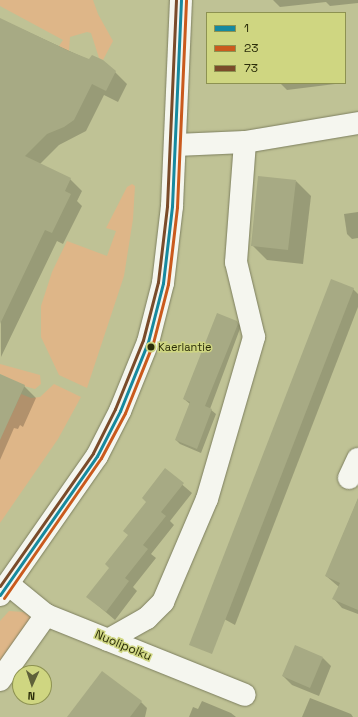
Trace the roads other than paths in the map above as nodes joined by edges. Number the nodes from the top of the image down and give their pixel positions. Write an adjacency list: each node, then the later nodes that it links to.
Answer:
1 (180, 0): 4 (street)
2 (358, 123): 3 (street)
3 (245, 142): 4 (street); 7 (street)
4 (176, 145): 5 (street)
5 (4, 590): 6 (street, Nuolipolku)
6 (46, 615): 7 (street, Nuolipolku); 8 (street)
7 (108, 640): 9 (street, Nuolipolku)
8 (0, 680)
9 (244, 696)

